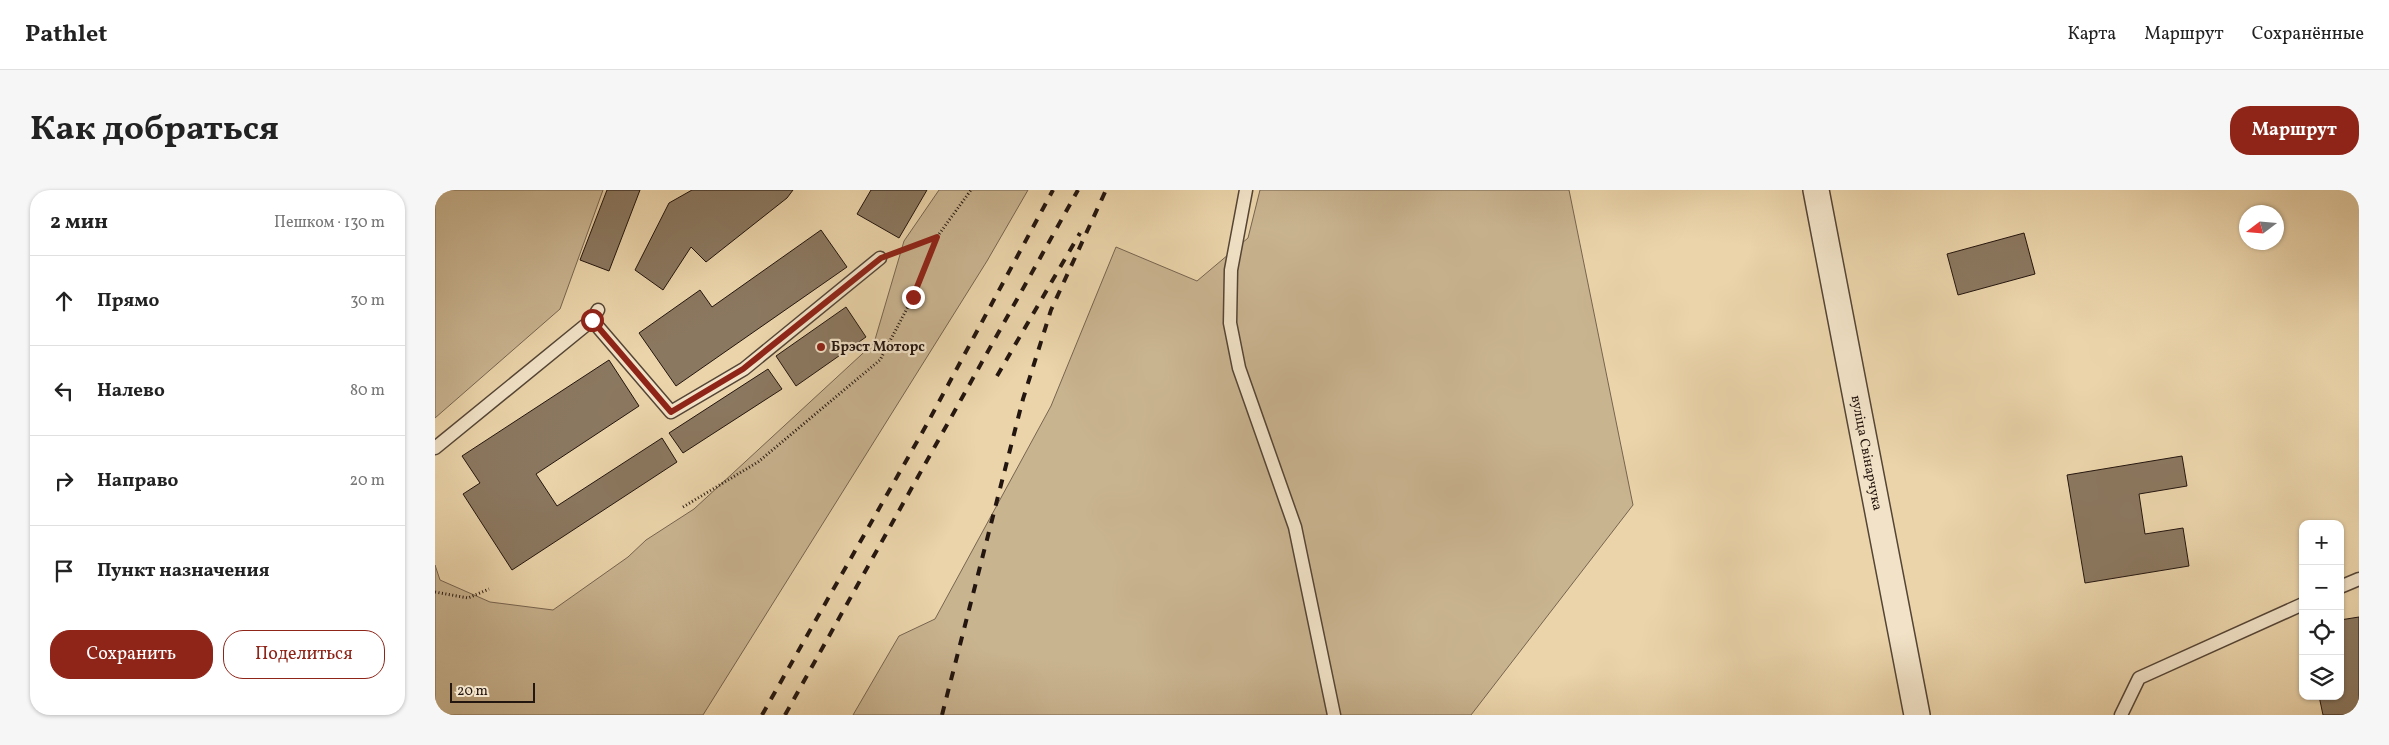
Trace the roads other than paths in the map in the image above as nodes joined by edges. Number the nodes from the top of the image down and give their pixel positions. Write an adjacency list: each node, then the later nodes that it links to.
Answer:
1 (1246, 190): 8 (lane)
2 (1816, 190): 9 (street, вуліца Свінарчука)
3 (881, 258): 4 (lane)
4 (435, 448)
5 (2359, 579): 6 (lane)
6 (2344, 585)
7 (2299, 606): 10 (lane)
8 (1334, 715)
9 (1917, 715)
10 (2121, 715)

